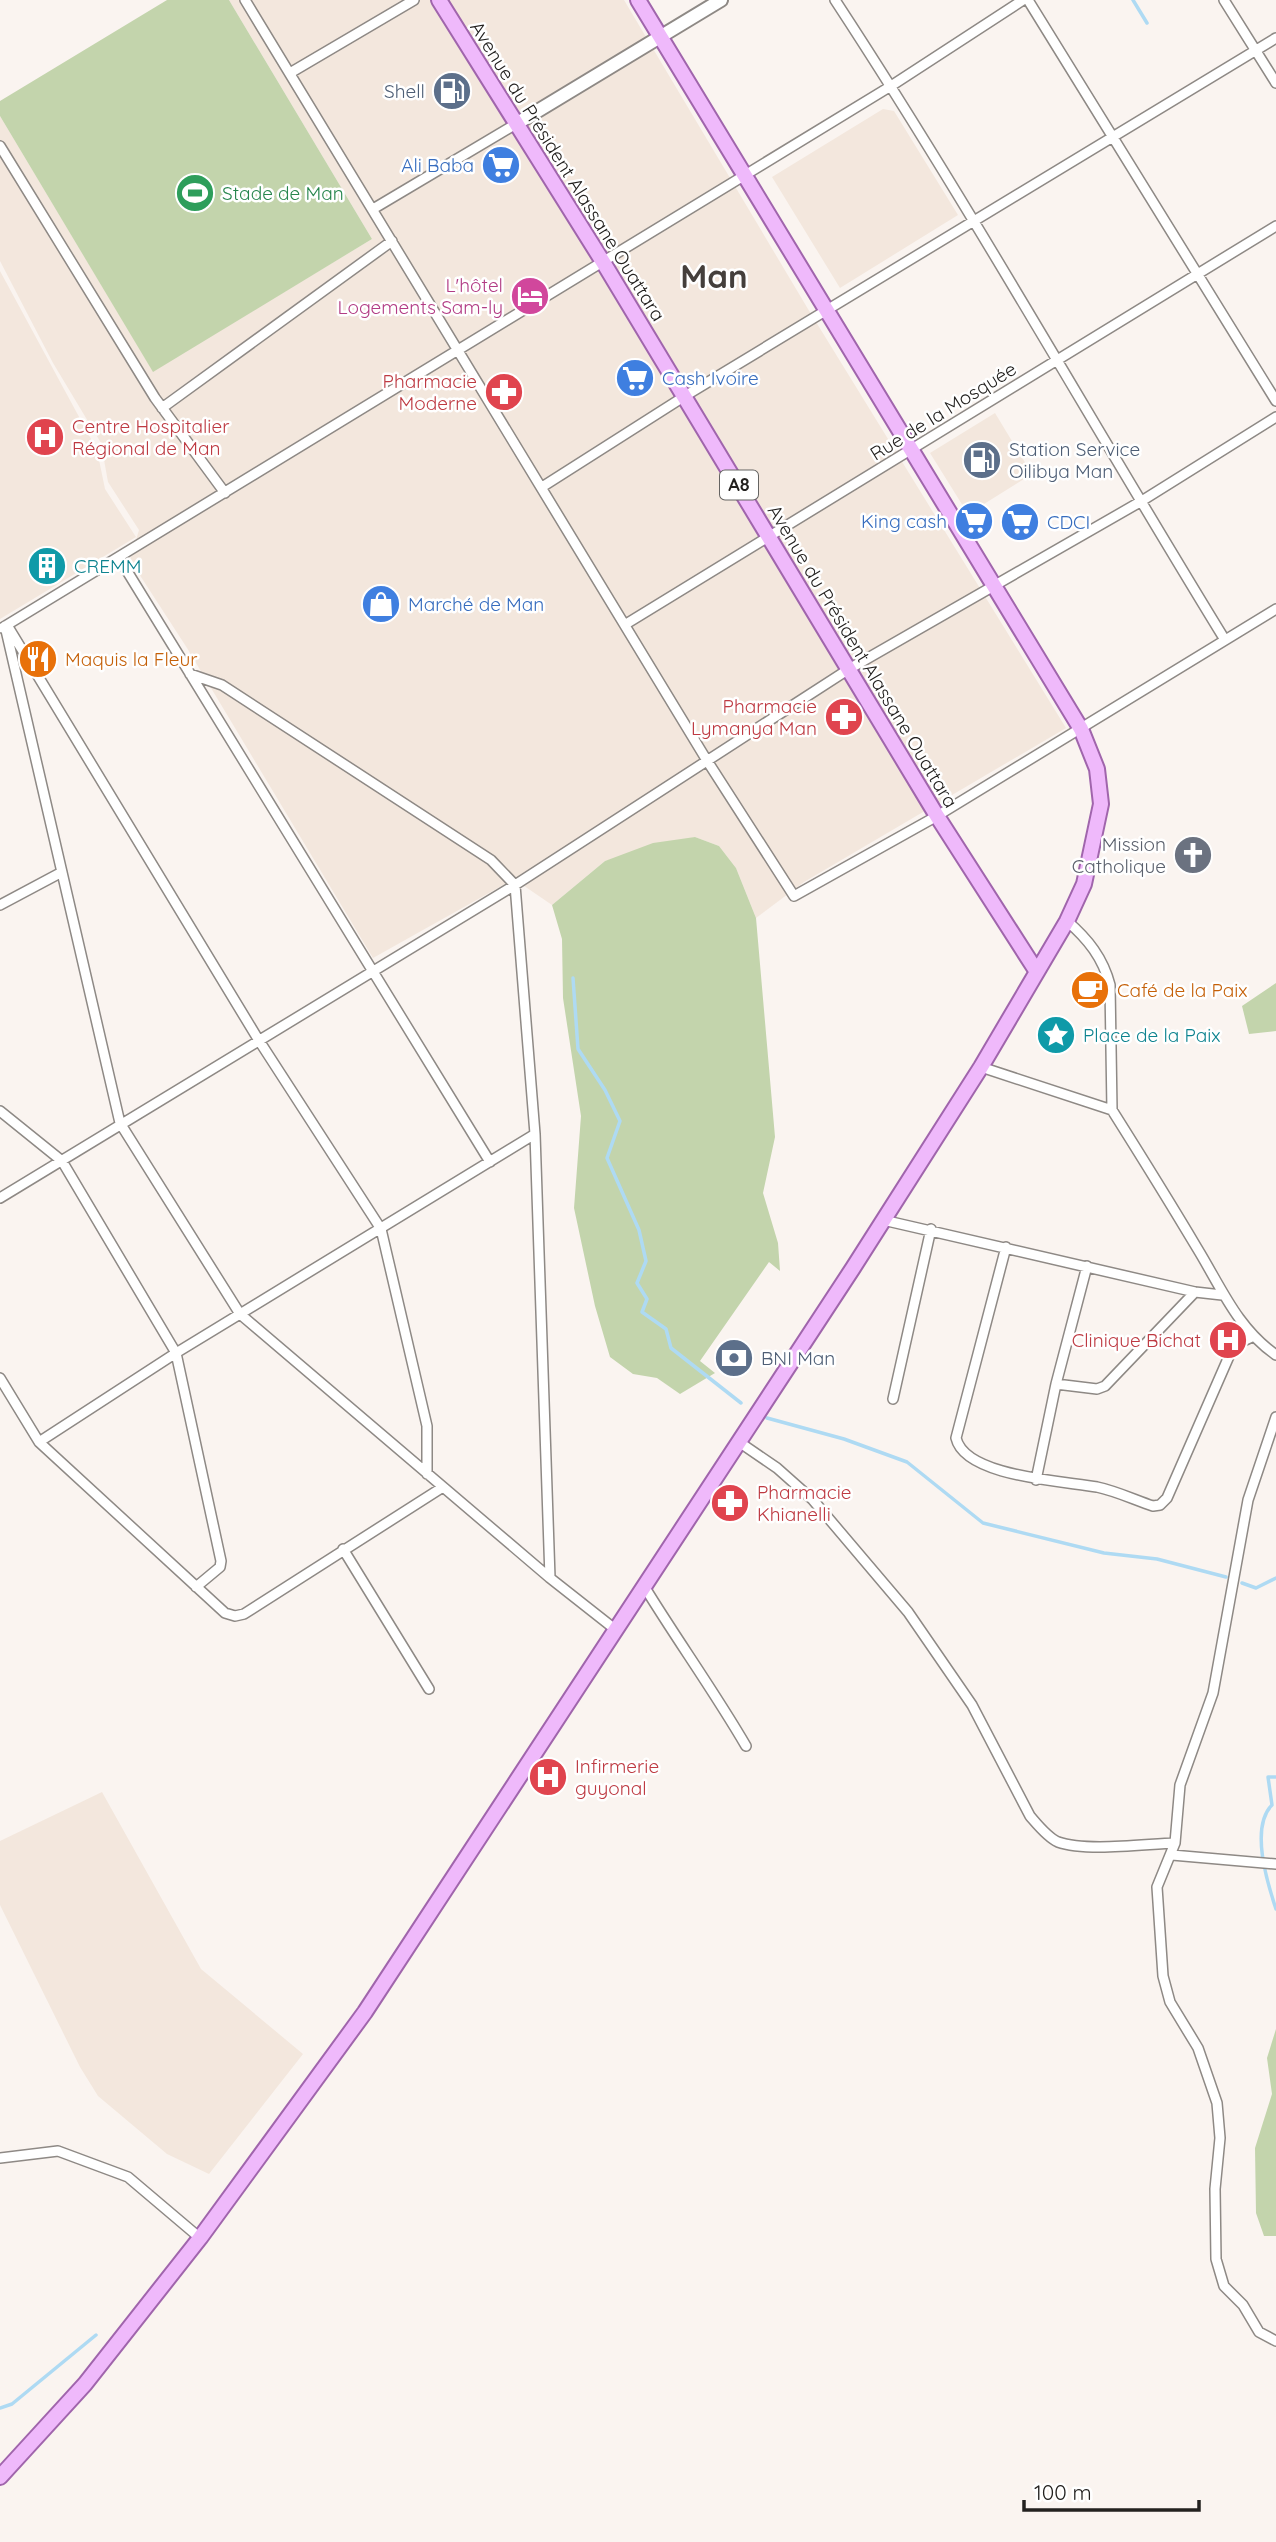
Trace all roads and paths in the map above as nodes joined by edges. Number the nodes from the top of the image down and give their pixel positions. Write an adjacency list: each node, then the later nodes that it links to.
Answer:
1 (245, 0): 13 (street)
2 (414, 0): 13 (street)
3 (439, 0): 16 (main road, Avenue du Président Alassane Ouattara / A8)
4 (638, 0): 10 (main road)
5 (721, 0): 10 (main road)
6 (835, 0): 15 (street)
7 (1023, 0): 15 (street)
8 (1028, 0): 17 (street)
9 (1224, 0): 12 (street)
10 (660, 36): 16 (main road); 19 (main road)
11 (1276, 38): 12 (street)
12 (1256, 51): 14 (street); 17 (street)
13 (290, 73): 20 (street)
14 (1276, 83)
15 (891, 86): 19 (street); 21 (street)
16 (516, 124): 20 (street); 24 (main road, Avenue du Président Alassane Ouattara / A8)
17 (1113, 137): 21 (street); 25 (street)
18 (0, 146): 31 (street)
19 (745, 175): 24 (street); 26 (main road)
20 (373, 209): 23 (street)
21 (975, 222): 26 (street); 28 (street)
22 (1276, 226): 25 (street, Rue de la Mosquée)
23 (392, 241): 27 (street); 31 (street)
24 (603, 262): 27 (street); 29 (main road, Avenue du Président Alassane Ouattara / A8)
25 (1198, 274): 28 (street, Rue de la Mosquée); 30 (street)
26 (827, 310): 29 (street); 33 (main road)
27 (459, 350): 34 (street); 35 (street)
28 (1059, 360): 33 (street, Rue de la Mosquée); 36 (street)
29 (685, 396): 34 (street); 37 (main road, Avenue du Président Alassane Ouattara / A8)
30 (1276, 401)
31 (162, 408): 35 (street)
32 (1276, 417): 36 (street)
33 (912, 450): 37 (street, Rue de la Mosquée); 39 (main road)
34 (542, 487): 41 (street)
35 (225, 493): 38 (street)
36 (1140, 502): 39 (street); 43 (street)
37 (771, 537): 41 (street, Rue de la Mosquée); 44 (main road, Avenue du Président Alassane Ouattara / A8)
38 (119, 558): 42 (street); 45 (street)
39 (994, 584): 44 (street); 46 (main road)
40 (1276, 609): 43 (street)
41 (626, 624): 47 (street)
42 (4, 627): 49 (street); 55 (street)
43 (1225, 640): 46 (street)
44 (849, 669): 47 (street); 48 (main road, Avenue du Président Alassane Ouattara / A8)
45 (190, 674): 50 (street); 53 (street)
46 (1082, 729): 48 (street); 52 (main road)
47 (706, 759): 48 (street); 50 (street)
48 (937, 816): 54 (main road, Avenue du Président Alassane Ouattara / A8)
49 (62, 872): 51 (street); 59 (street)
50 (515, 885): 53 (street); 60 (street)
51 (0, 905)
52 (1066, 921): 54 (main road); 57 (street)
53 (373, 971): 55 (street); 62 (street)
54 (1037, 972): 56 (main road)
55 (258, 1039): 59 (street); 65 (street)
56 (981, 1067): 57 (street); 64 (main road)
57 (1112, 1110): 70 (street)
58 (0, 1111): 61 (street)
59 (120, 1123): 61 (street); 71 (street)
60 (535, 1134): 62 (street); 85 (street)
61 (62, 1161): 63 (street); 73 (street)
62 (490, 1162): 65 (street)
63 (0, 1198)
64 (883, 1220): 66 (street); 80 (main road)
65 (381, 1229): 71 (street); 81 (street)
66 (931, 1229): 67 (street); 77 (street)
67 (1006, 1247): 68 (street); 82 (street)
68 (1087, 1266): 69 (street); 76 (street)
69 (1195, 1292): 70 (street); 76 (street)
70 (1222, 1295): 72 (street)
71 (240, 1314): 73 (street); 81 (street)
72 (1252, 1337): 74 (street); 82 (street)
73 (176, 1353): 79 (street); 87 (street)
74 (1276, 1355)
75 (0, 1378): 79 (street)
76 (1056, 1384): 82 (street)
77 (892, 1399)
78 (1276, 1417): 91 (street)
79 (39, 1442): 87 (street)
80 (739, 1442): 86 (main road); 91 (street)
81 (427, 1474): 83 (street)
82 (1036, 1480)
83 (443, 1487): 84 (street); 85 (street)
84 (343, 1549): 87 (street); 89 (street)
85 (550, 1578): 88 (street)
86 (644, 1586): 88 (main road); 90 (street)
87 (196, 1587)
88 (616, 1630): 95 (main road)
89 (429, 1689)
90 (746, 1746)
91 (1175, 1843): 92 (street)
92 (1172, 1856): 93 (street); 96 (street)
93 (1276, 1864)
94 (0, 2158): 95 (street)
95 (200, 2238): 97 (main road)
96 (1276, 2341)
97 (0, 2477)

